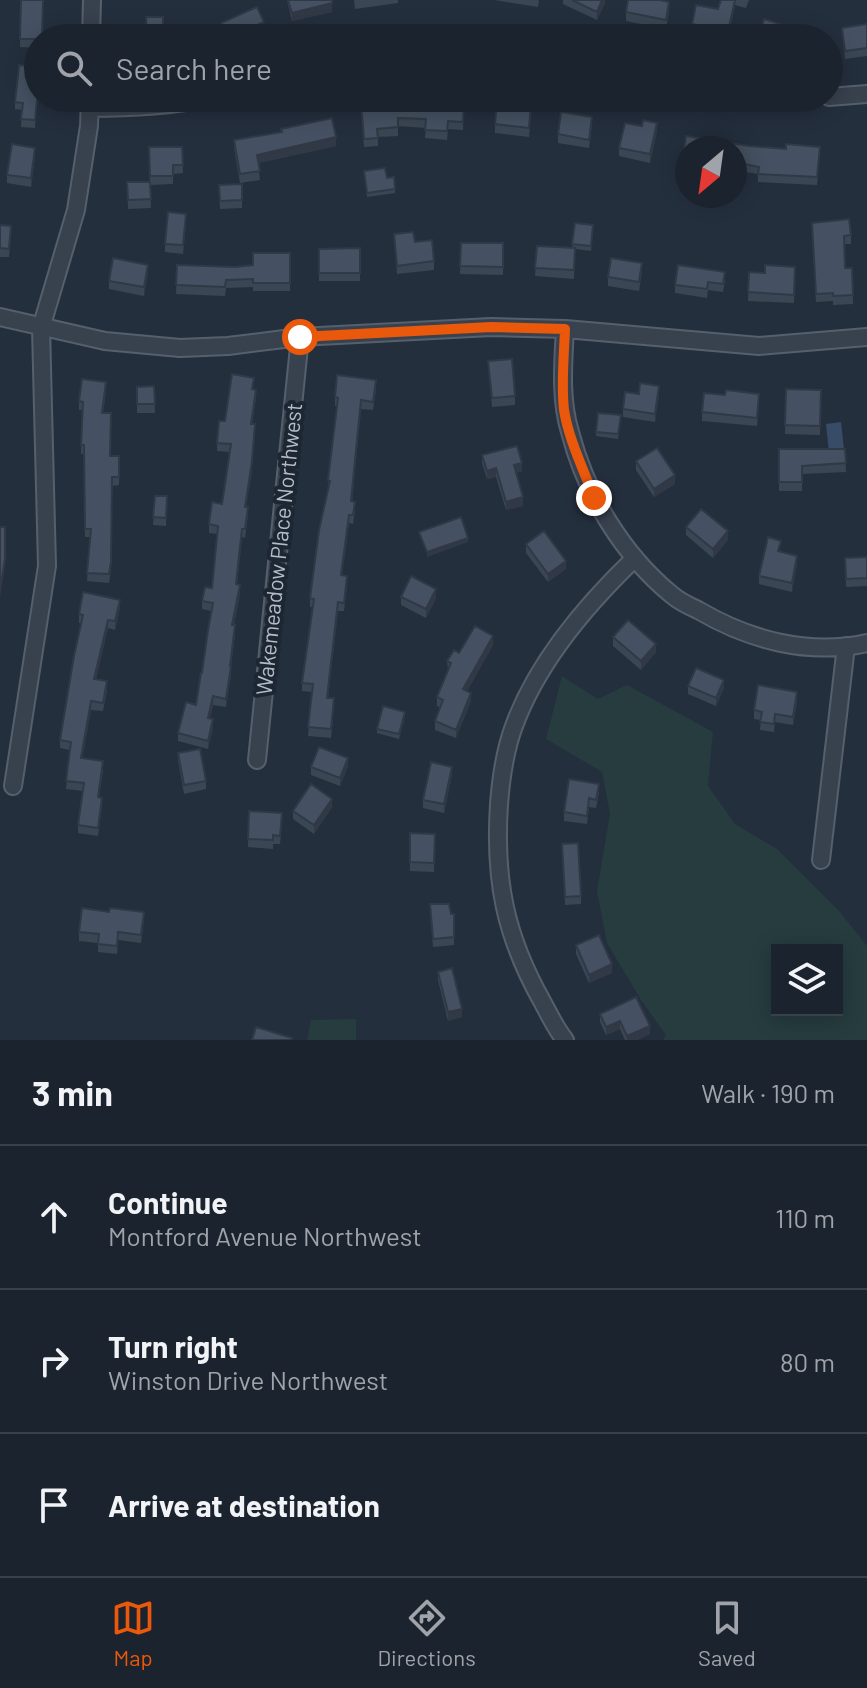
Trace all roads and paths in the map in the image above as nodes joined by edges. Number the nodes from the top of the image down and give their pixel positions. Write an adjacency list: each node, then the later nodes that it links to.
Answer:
1 (92, 0): 2 (street)
2 (91, 24)
3 (867, 94): 4 (street)
4 (843, 96)
5 (89, 112): 7 (street)
6 (0, 317): 7 (street)
7 (41, 328): 9 (street); 15 (street)
8 (565, 329): 9 (street); 10 (street); 11 (street)
9 (300, 337): 14 (street, Wakemeadow Place Northwest)
10 (867, 337)
11 (635, 558): 13 (street); 17 (street)
12 (867, 643): 13 (street)
13 (846, 646): 16 (street)
14 (257, 760)
15 (13, 786)
16 (821, 860)
17 (557, 1038)

